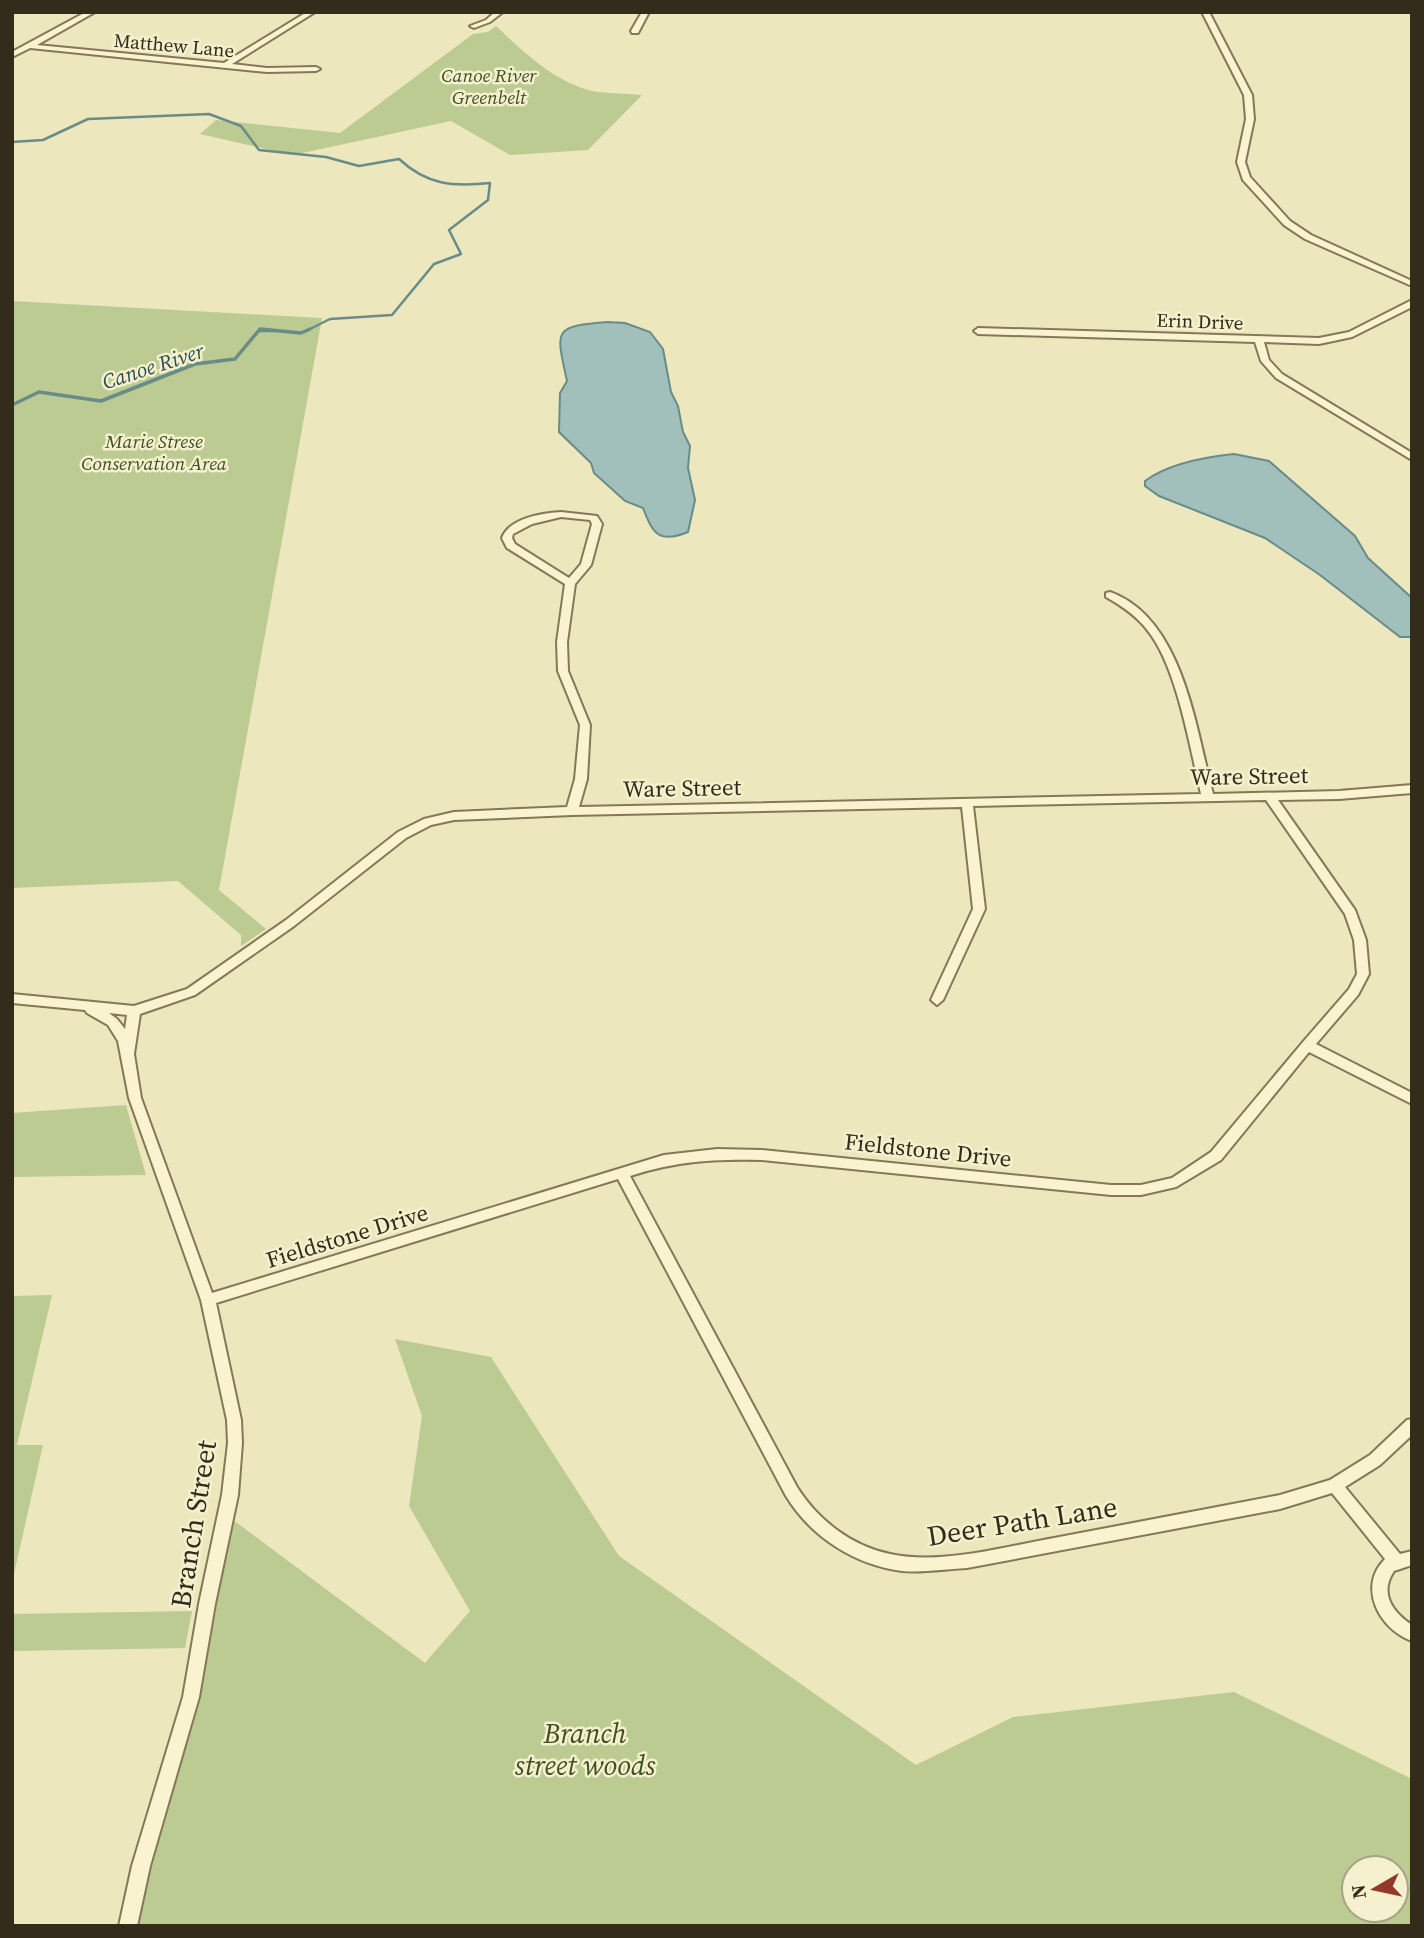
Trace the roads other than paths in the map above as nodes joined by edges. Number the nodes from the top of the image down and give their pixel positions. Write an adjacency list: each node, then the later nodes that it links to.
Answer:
1 (92, 12): 8 (street)
2 (312, 12): 10 (street)
3 (500, 12): 6 (street)
4 (646, 12): 7 (street)
5 (1205, 12): 12 (street)
6 (474, 26)
7 (635, 31)
8 (30, 46): 9 (street); 10 (street, Matthew Lane)
9 (12, 55)
10 (226, 65): 11 (street, Matthew Lane)
11 (316, 69)
12 (1410, 280)
13 (1412, 303): 15 (street, Erin Drive)
14 (978, 331): 15 (street, Erin Drive)
15 (1259, 340): 16 (street)
16 (1412, 457)
17 (570, 583): 17 (street); 23 (street)
18 (1110, 595): 21 (street)
19 (1412, 789): 20 (street, Ware Street)
20 (1270, 797): 21 (street, Ware Street); 28 (street, Fieldstone Drive)
21 (1208, 798): 22 (street, Ware Street)
22 (967, 804): 23 (street, Ware Street); 25 (street)
23 (572, 811): 27 (street, Ware Street)
24 (12, 998): 26 (street, Ware Street)
25 (937, 1000)
26 (86, 1007): 27 (street, Ware Street); 29 (street, Branch Street)
27 (134, 1011): 29 (street, Branch Street)
28 (1307, 1045): 30 (street); 31 (street, Fieldstone Drive)
29 (128, 1053): 32 (street, Branch Street)
30 (1412, 1099)
31 (622, 1174): 32 (street, Fieldstone Drive); 34 (street, Deer Path Lane)
32 (208, 1300): 37 (street, Branch Street)
33 (1412, 1425): 34 (street, Deer Path Lane)
34 (1335, 1485): 35 (street)
35 (1404, 1559): 36 (street)
36 (1412, 1634)
37 (128, 1926)

